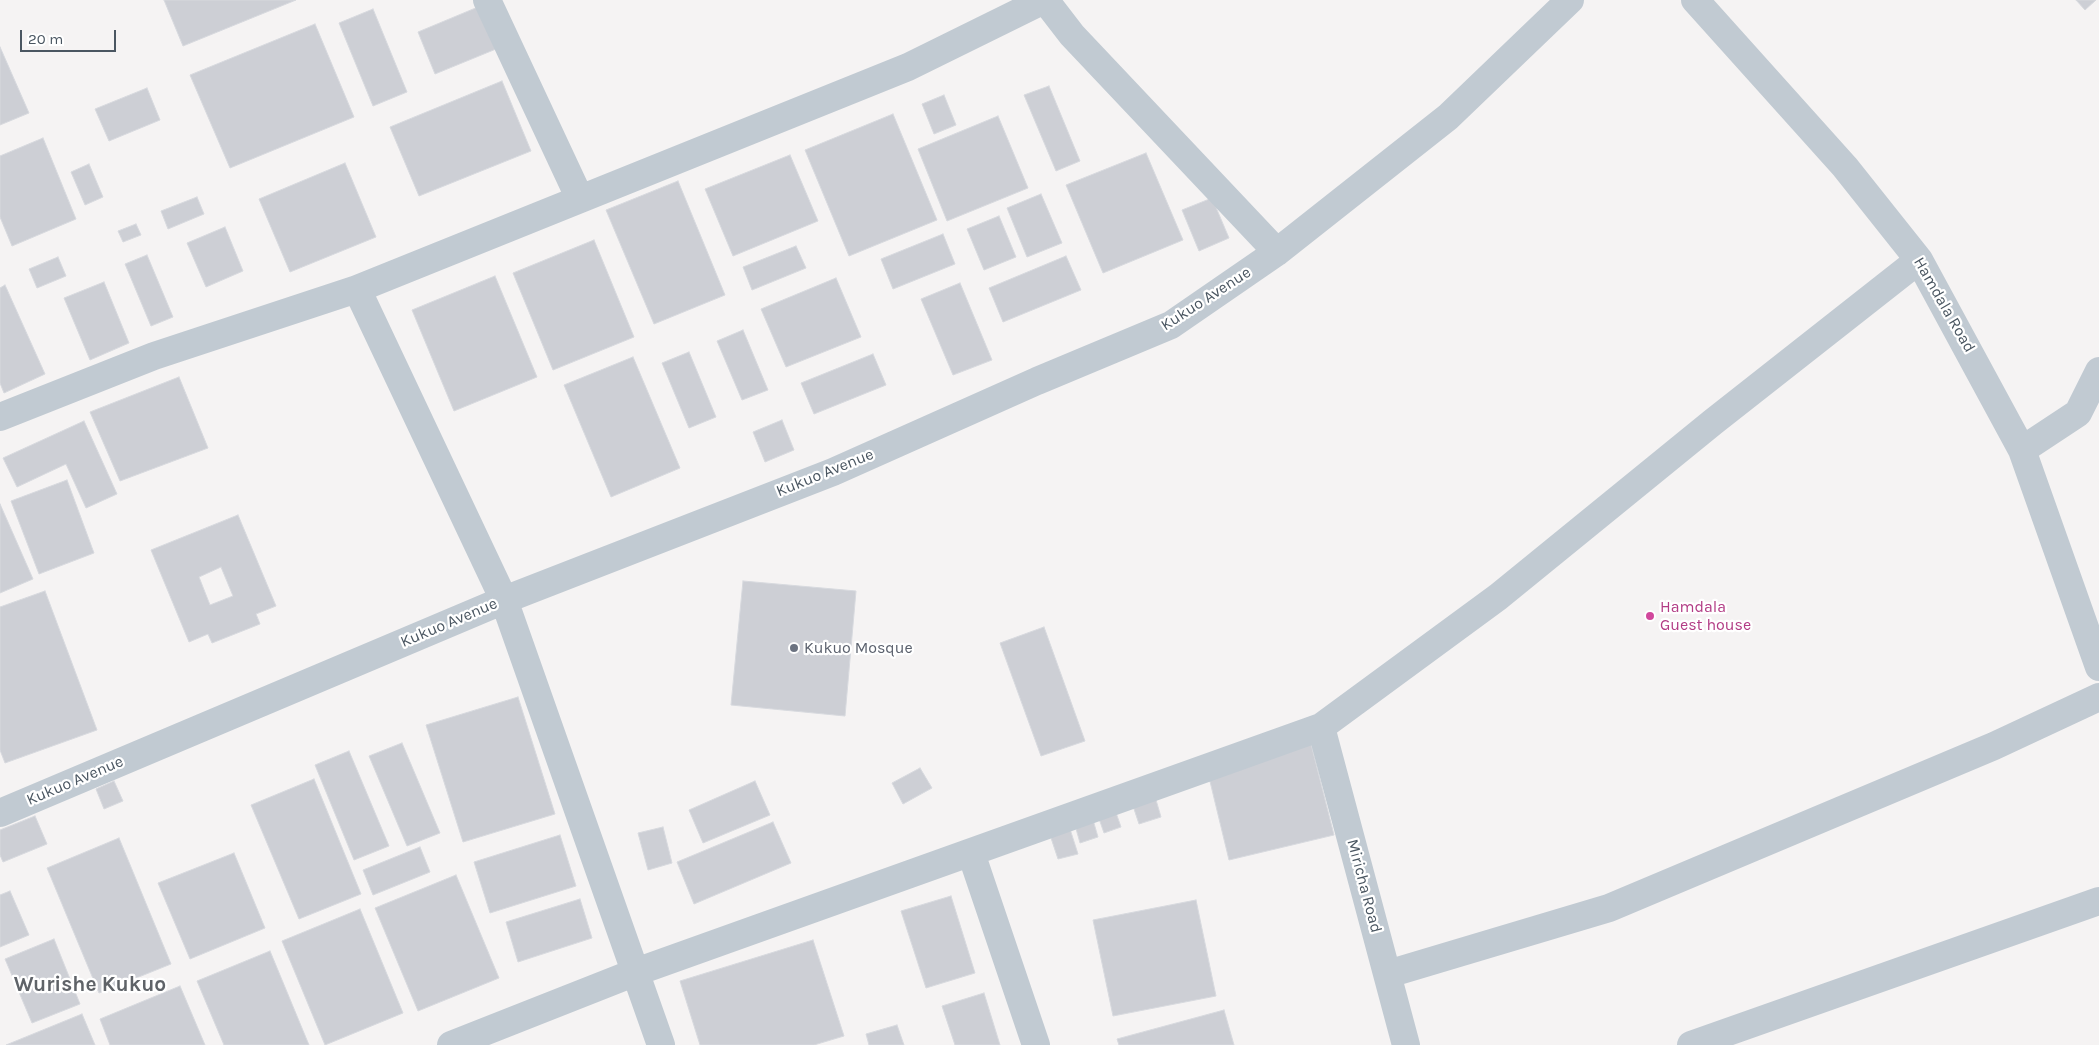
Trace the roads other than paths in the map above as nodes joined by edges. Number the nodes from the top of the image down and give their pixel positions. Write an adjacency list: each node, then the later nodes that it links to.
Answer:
1 (486, 0): 5 (street)
2 (1045, 0): 5 (street); 6 (street)
3 (1570, 0): 6 (street, Kukuo Avenue)
4 (1696, 0): 7 (street, Hamdala Road)
5 (580, 199): 8 (street)
6 (1277, 252): 12 (street, Kukuo Avenue)
7 (1919, 260): 11 (street, Hamdala Road); 15 (street)
8 (357, 289): 10 (street); 12 (street)
9 (2099, 372): 11 (street)
10 (0, 418)
11 (2022, 450): 13 (street, Hamdala Road)
12 (504, 600): 16 (street, Kukuo Avenue); 19 (street)
13 (2099, 667)
14 (2099, 697): 20 (street)
15 (1321, 726): 17 (street); 20 (street, Miricha Road)
16 (0, 813)
17 (971, 853): 19 (street); 23 (street)
18 (2099, 901): 25 (street)
19 (636, 972): 21 (street); 22 (street)
20 (1388, 974): 24 (street, Miricha Road)
21 (450, 1045)
22 (662, 1045)
23 (1036, 1045)
24 (1406, 1045)
25 (1691, 1045)

